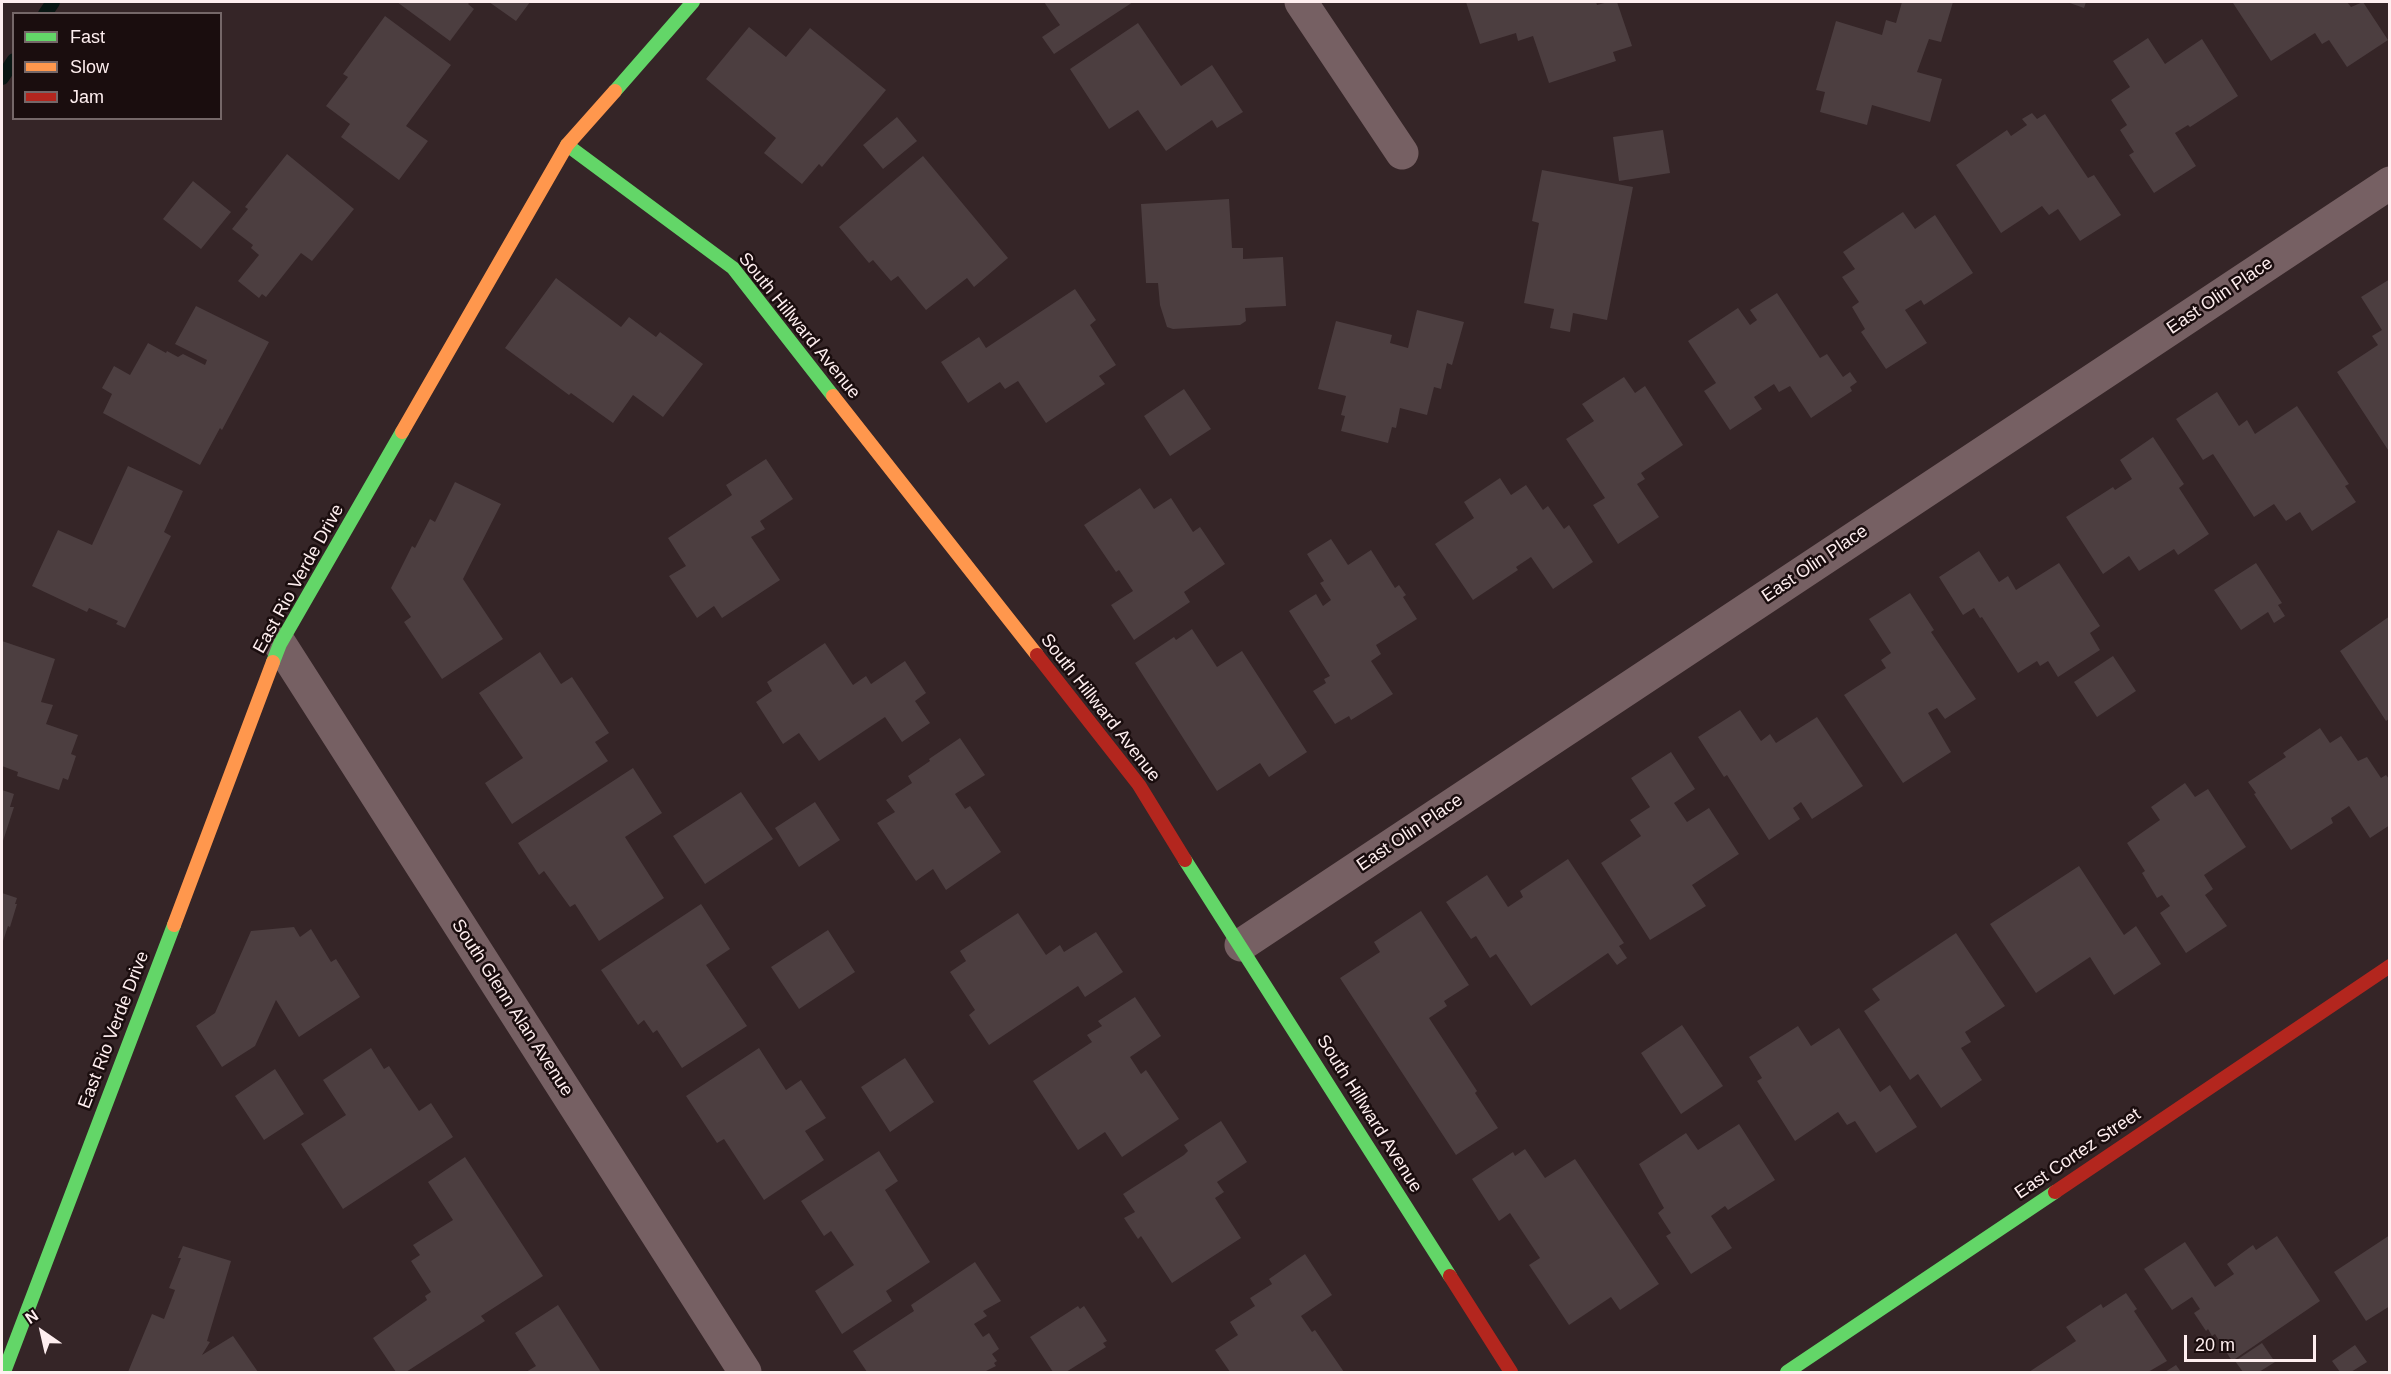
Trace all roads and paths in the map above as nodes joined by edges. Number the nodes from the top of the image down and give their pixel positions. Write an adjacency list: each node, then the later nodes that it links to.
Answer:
1 (693, 2): 3 (street, East Rio Verde Drive)
2 (1301, 2): 4 (street)
3 (567, 145): 6 (street, East Rio Verde Drive); 7 (street, South Hillward Avenue)
4 (1402, 153)
5 (2390, 183): 7 (street, East Olin Place)
6 (279, 644): 9 (street, East Rio Verde Drive); 10 (street, South Glenn Alan Avenue)
7 (1240, 945): 11 (street, South Hillward Avenue)
8 (2390, 966): 12 (street, East Cortez Street)
9 (4, 1372)
10 (745, 1372)
11 (1511, 1372)
12 (1787, 1372)

